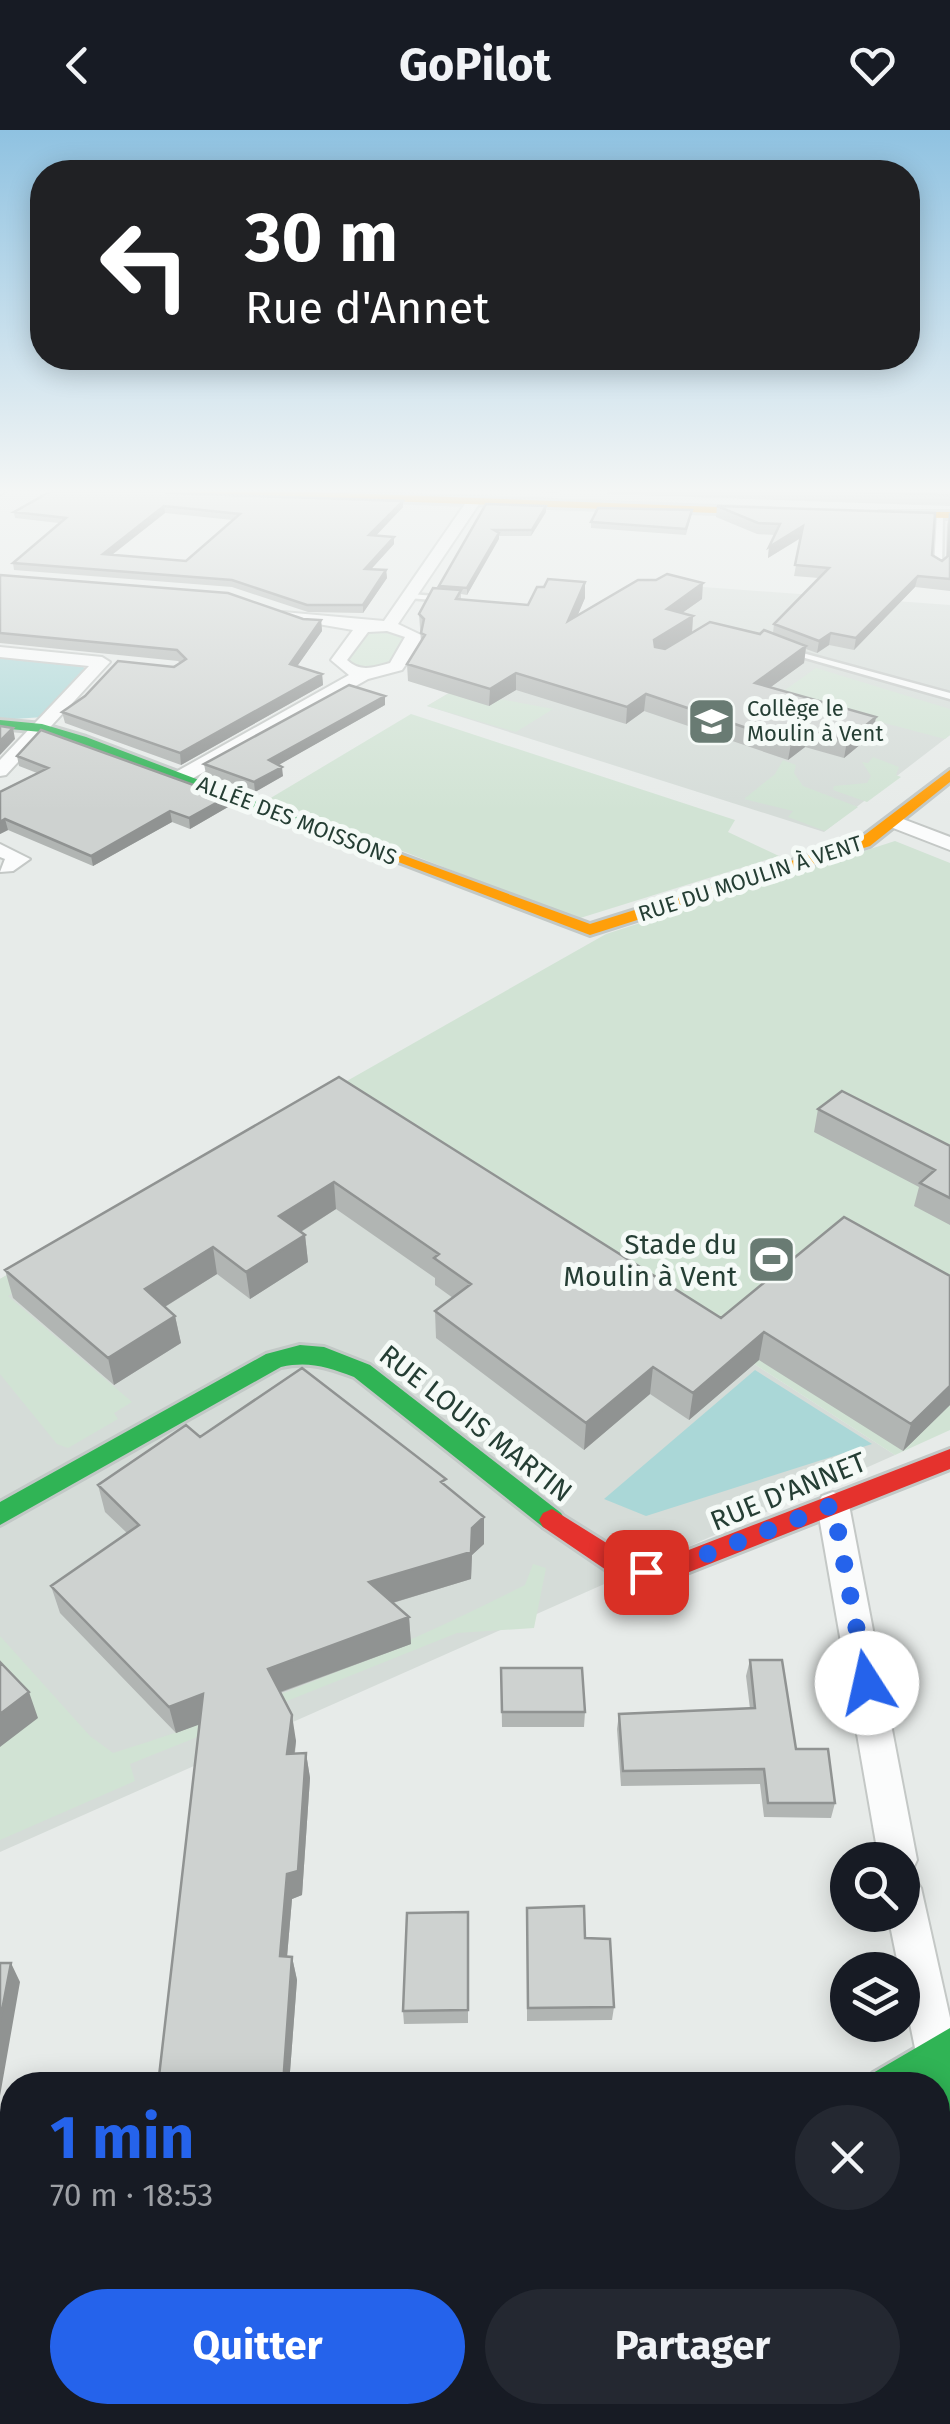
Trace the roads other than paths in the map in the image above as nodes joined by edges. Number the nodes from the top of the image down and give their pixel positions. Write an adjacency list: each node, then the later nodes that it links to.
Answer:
1 (411, 597): 5 (street)
2 (422, 597): 3 (lane)
3 (451, 600)
4 (268, 608): 6 (street)
5 (392, 624): 6 (street); 9 (street)
6 (363, 627): 9 (street)
7 (778, 646): 10 (lane)
8 (0, 652): 12 (street)
9 (362, 675): 15 (street)
10 (950, 696)
11 (0, 724): 12 (street, ALLÉE DES MOISSONS)
12 (42, 728): 13 (street); 15 (street, ALLÉE DES MOISSONS)
13 (0, 771)
14 (950, 775): 16 (street, RUE DU MOULIN À VENT)
15 (180, 776): 18 (street, ALLÉE DES MOISSONS)
16 (895, 822): 17 (street); 18 (street, RUE DU MOULIN À VENT)
17 (950, 844)
18 (590, 930)
19 (950, 1459): 20 (street, RUE D'ANNET)
20 (833, 1505): 22 (street, RUE D'ANNET); 23 (street)
21 (0, 1514): 22 (street, RUE LOUIS MARTIN)
22 (646, 1572)
23 (895, 1842)
24 (913, 1932): 25 (street)
25 (944, 2049): 26 (street)
26 (906, 2072)

